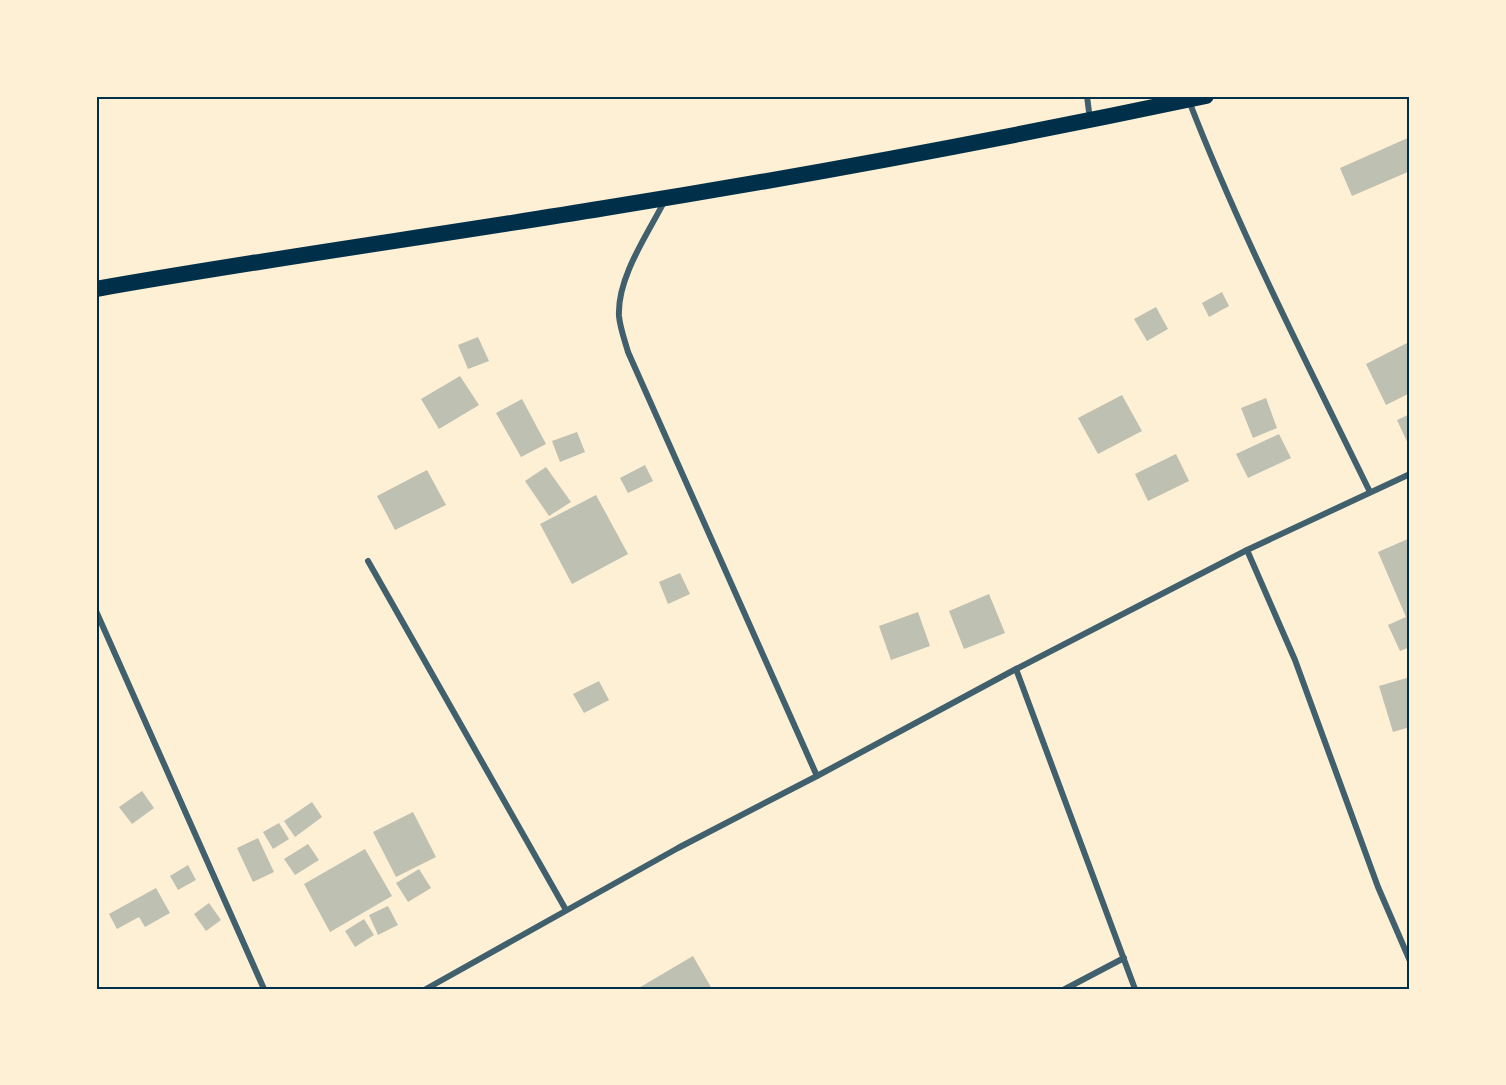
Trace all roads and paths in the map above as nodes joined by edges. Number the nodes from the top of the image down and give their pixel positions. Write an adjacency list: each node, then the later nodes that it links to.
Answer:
1 (1087, 96): 4 (street)
2 (1206, 96): 3 (highway)
3 (1188, 100): 4 (highway); 8 (street)
4 (1090, 121): 5 (highway)
5 (666, 198): 6 (highway); 13 (street)
6 (96, 289)
7 (1410, 474): 8 (street)
8 (1370, 492): 9 (street)
9 (1247, 550): 12 (street); 16 (street)
10 (368, 561): 14 (street)
11 (96, 612): 17 (street)
12 (1016, 669): 13 (street); 15 (street)
13 (817, 776): 14 (street)
14 (566, 910): 18 (street)
15 (1124, 958): 19 (street); 20 (street)
16 (1410, 961)
17 (264, 989)
18 (426, 989)
19 (1065, 989)
20 (1135, 989)

